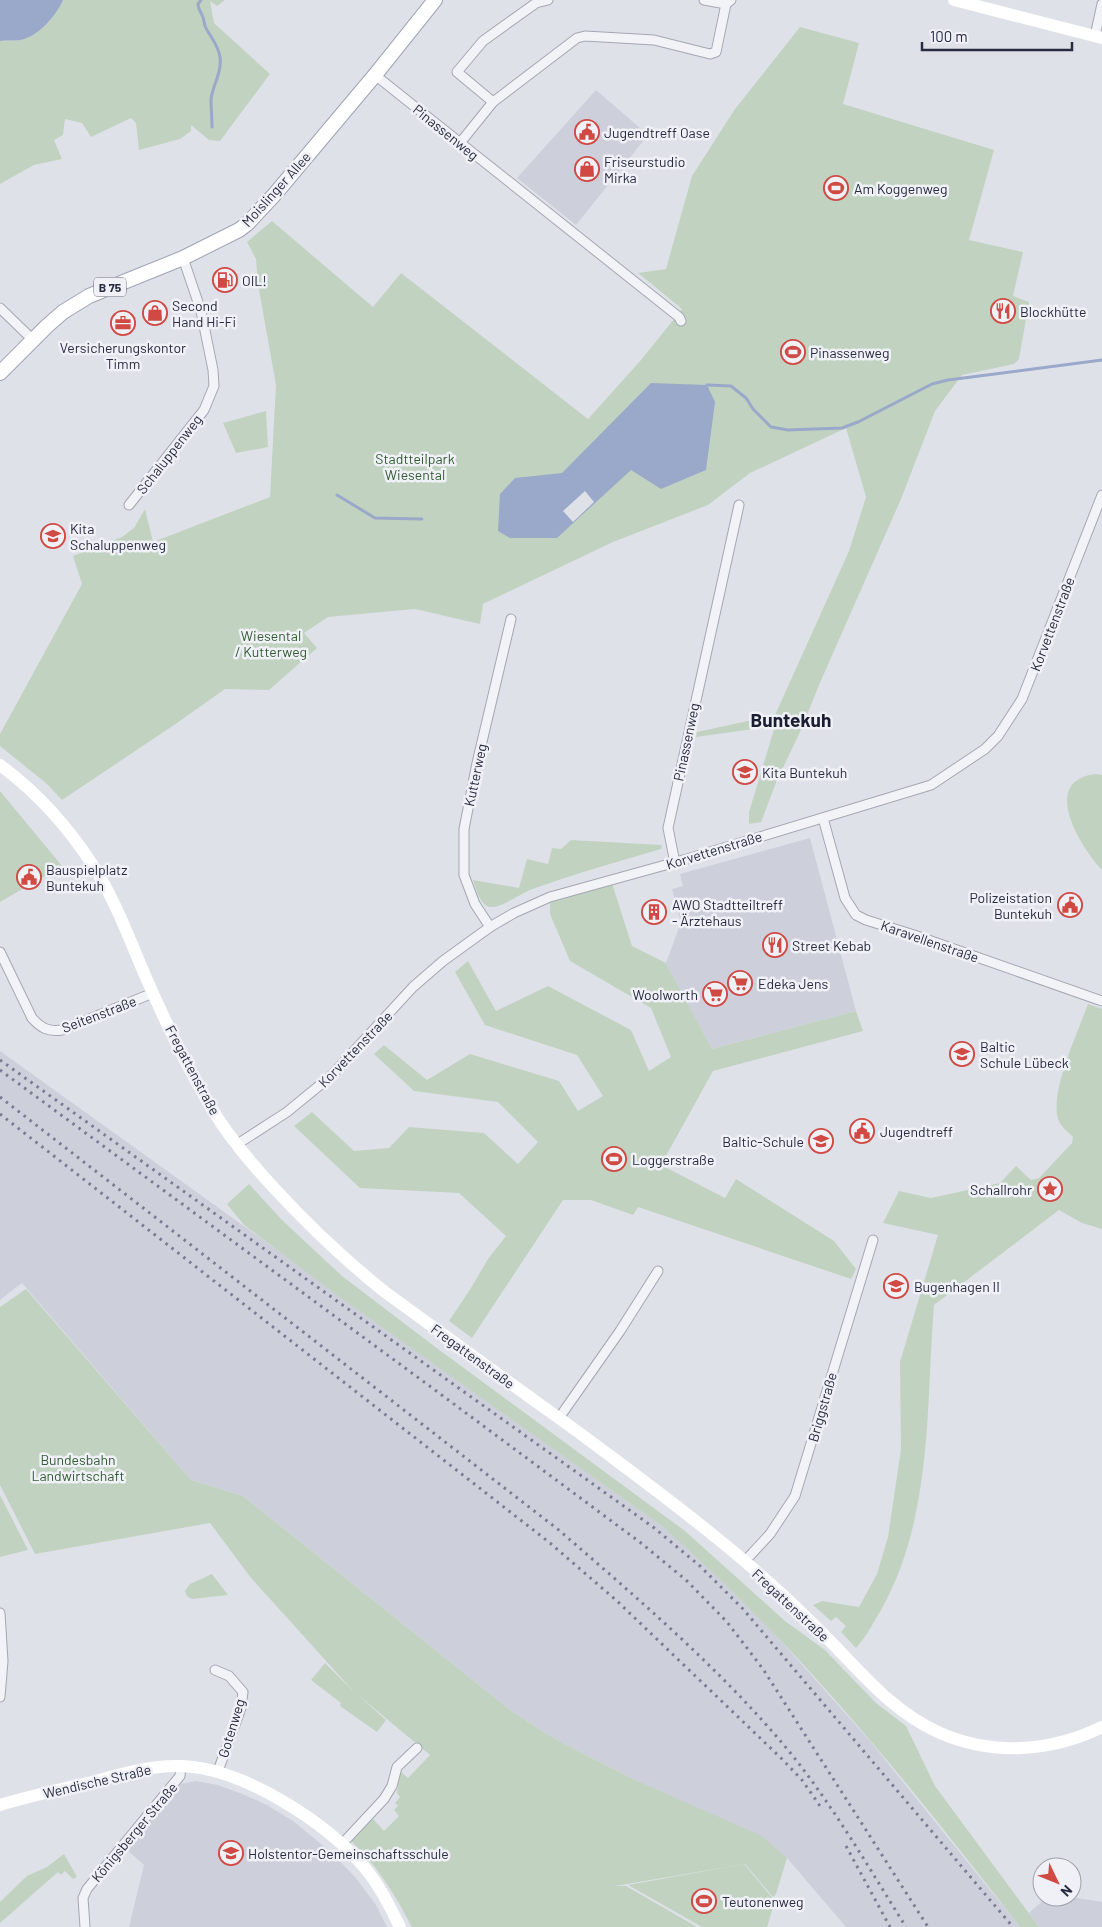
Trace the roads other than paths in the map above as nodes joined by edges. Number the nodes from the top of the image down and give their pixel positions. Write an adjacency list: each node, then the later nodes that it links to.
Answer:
1 (435, 0): 8 (main road, Moislinger Allee / B 75)
2 (548, 0): 9 (street)
3 (704, 0): 5 (street)
4 (954, 0): 7 (street)
5 (728, 2): 9 (street)
6 (1102, 4): 7 (street)
7 (1098, 37)
8 (375, 75): 10 (street, Pinassenweg); 11 (main road, Moislinger Allee / B 75)
9 (493, 102): 10 (street)
10 (460, 143): 13 (street, Pinassenweg)
11 (184, 258): 14 (main road, Moislinger Allee / B 75); 17 (street, Schaluppenweg)
12 (0, 308): 14 (street)
13 (681, 320)
14 (32, 339): 15 (main road, Moislinger Allee / B 75)
15 (0, 373)
16 (1102, 495): 21 (street, Korvettenstraße)
17 (129, 505)
18 (739, 505): 22 (street, Pinassenweg)
19 (511, 619): 23 (street, Kutterweg)
20 (0, 765): 25 (street, Fregattenstraße)
21 (823, 818): 22 (street, Korvettenstraße); 26 (street, Karavellenstraße)
22 (675, 863): 23 (street, Korvettenstraße)
23 (490, 927): 27 (street, Korvettenstraße)
24 (0, 952): 25 (street, Seitenstraße)
25 (153, 993): 27 (street, Fregattenstraße)
26 (1102, 1001)
27 (236, 1145): 30 (street, Fregattenstraße)
28 (872, 1240): 31 (street, Briggstraße)
29 (658, 1271): 30 (street)
30 (559, 1418): 31 (street, Fregattenstraße)
31 (745, 1561): 35 (street, Fregattenstraße)
32 (0, 1613): 34 (street)
33 (215, 1670): 38 (street, Gotenweg)
34 (0, 1697)
35 (1102, 1727)
36 (417, 1748): 40 (street)
37 (181, 1766): 38 (street, Wendische Straße); 39 (street, Wendische Straße); 41 (street, Königsberger Straße)
38 (218, 1771): 40 (street, Wendische Straße)
39 (0, 1805)
40 (342, 1844): 42 (street, Wendische Straße)
41 (85, 1927)
42 (400, 1927)

